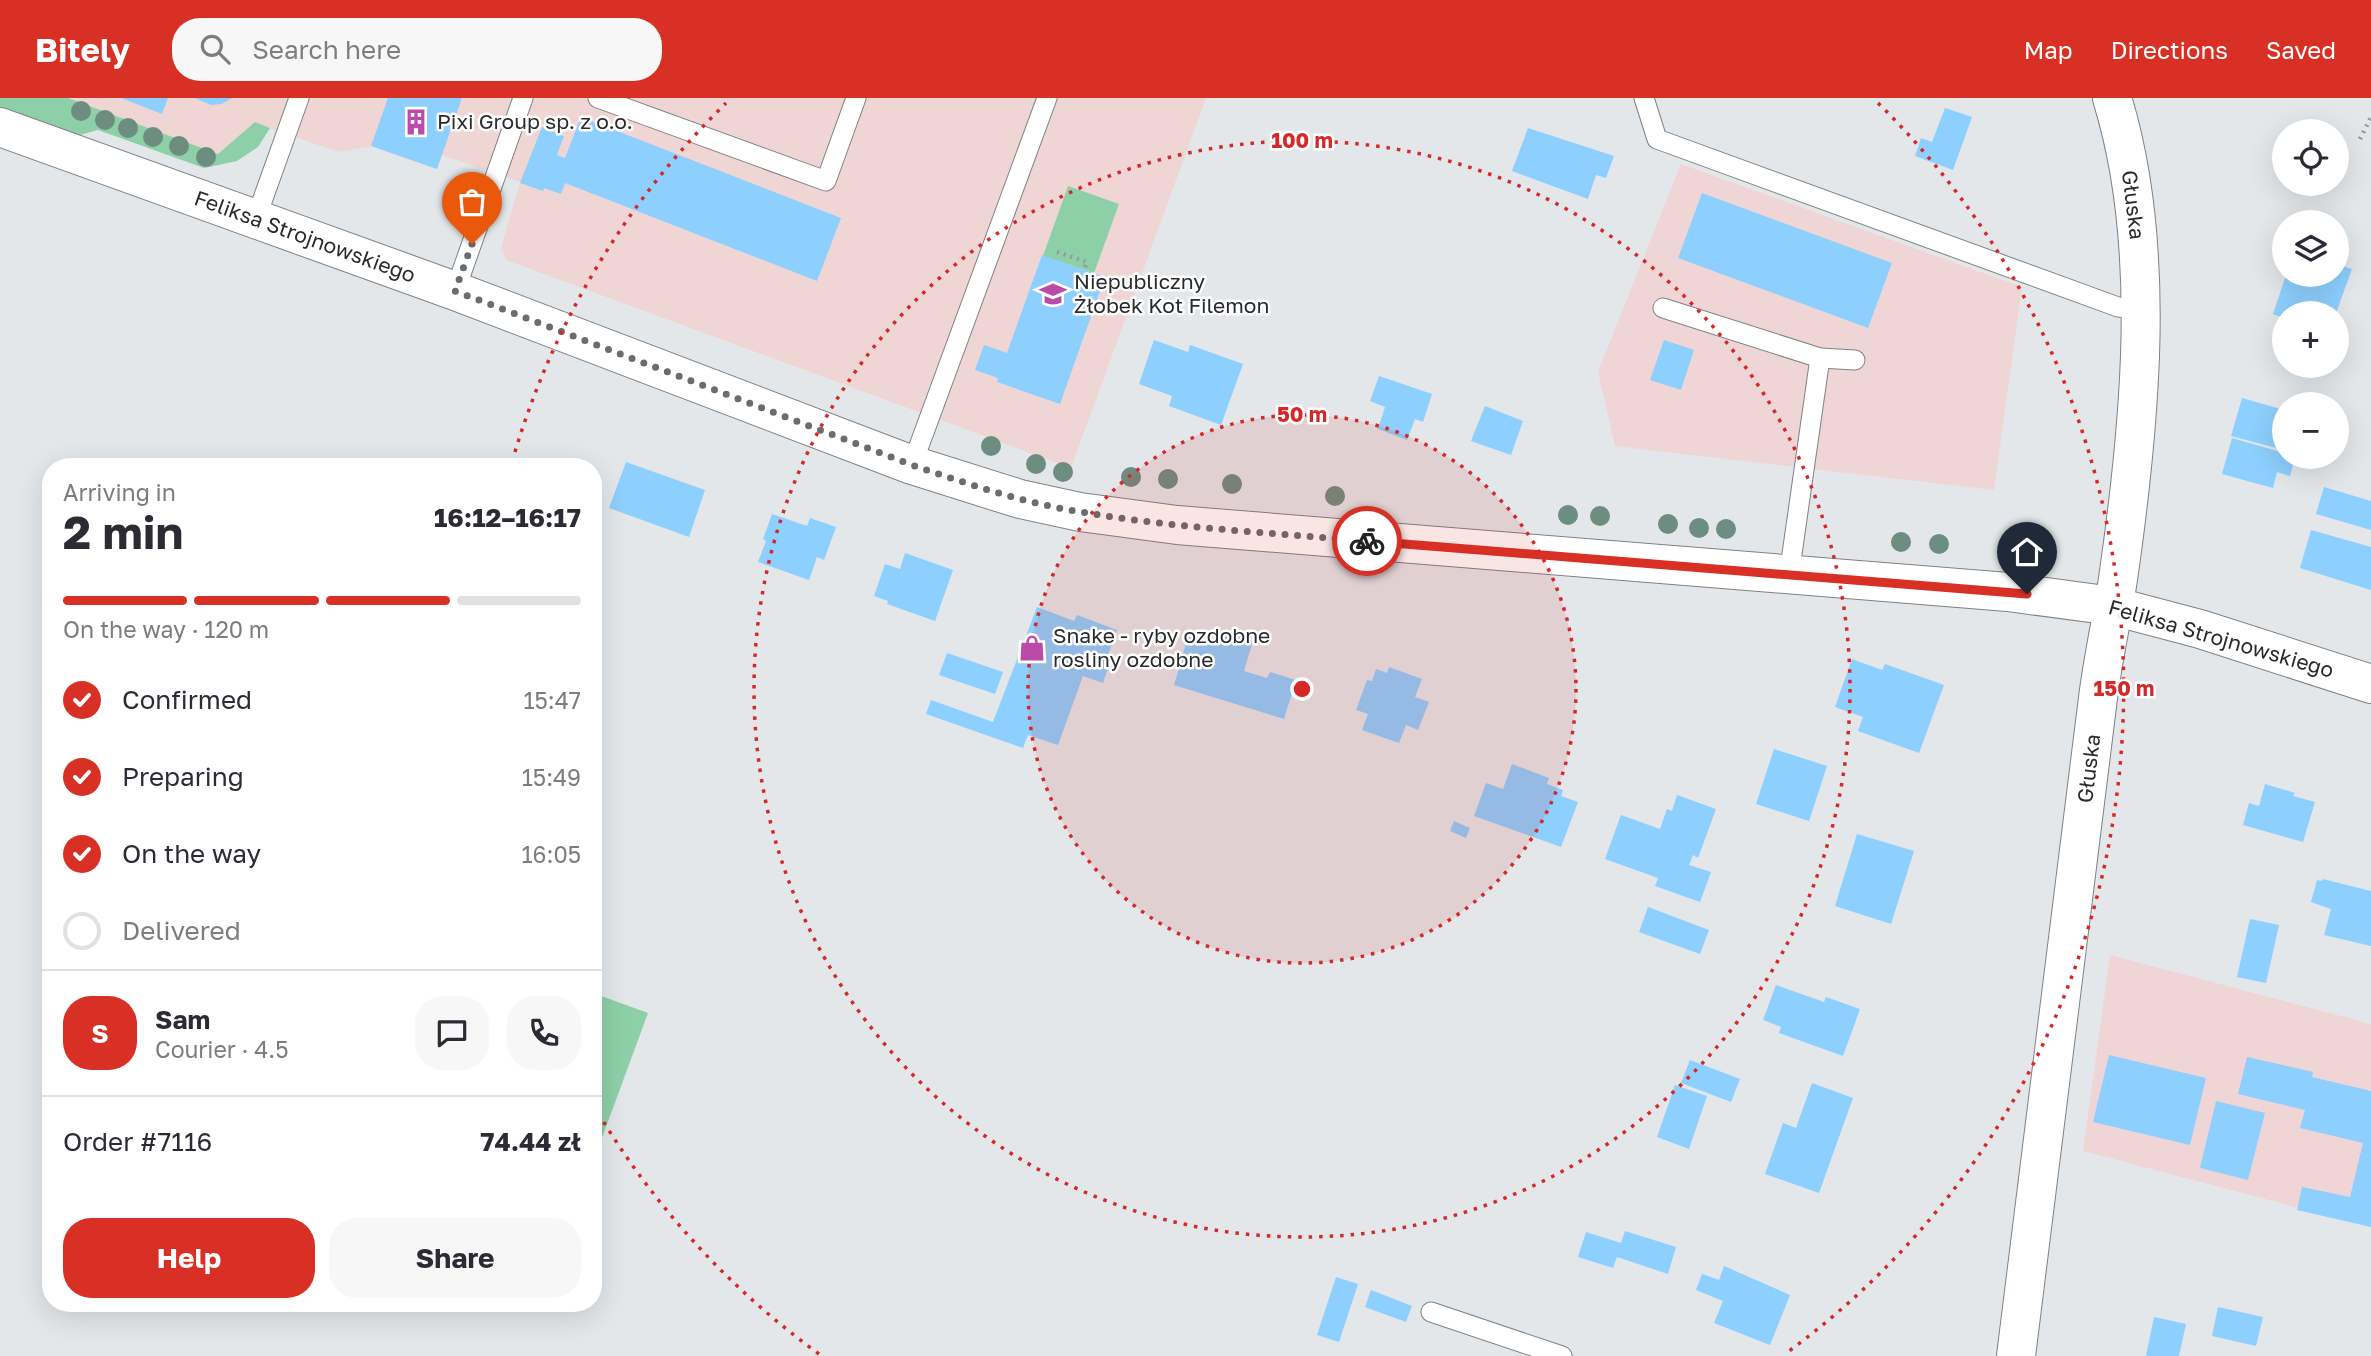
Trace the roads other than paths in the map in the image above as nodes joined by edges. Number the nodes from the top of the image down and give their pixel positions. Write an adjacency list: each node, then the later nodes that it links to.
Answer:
1 (299, 98): 9 (lane)
2 (523, 98): 10 (lane)
3 (598, 98): 4 (lane)
4 (856, 98)
5 (1047, 98): 15 (lane)
6 (1644, 98): 12 (lane)
7 (2112, 98): 12 (street, Głuska)
8 (0, 127): 9 (street, Feliksa Strojnowskiego)
9 (256, 221): 10 (street, Feliksa Strojnowskiego)
10 (455, 291): 15 (street, Feliksa Strojnowskiego)
11 (1663, 308): 13 (lane)
12 (2140, 311): 17 (street, Głuska)
13 (1820, 358): 14 (lane); 16 (lane)
14 (1855, 360)
15 (912, 465): 16 (street, Feliksa Strojnowskiego)
16 (1789, 575): 17 (street, Feliksa Strojnowskiego)
17 (2113, 607): 18 (street, Feliksa Strojnowskiego); 21 (street, Głuska)
18 (2371, 684)
19 (1431, 1312): 20 (lane)
20 (1562, 1356)
21 (2016, 1356)

